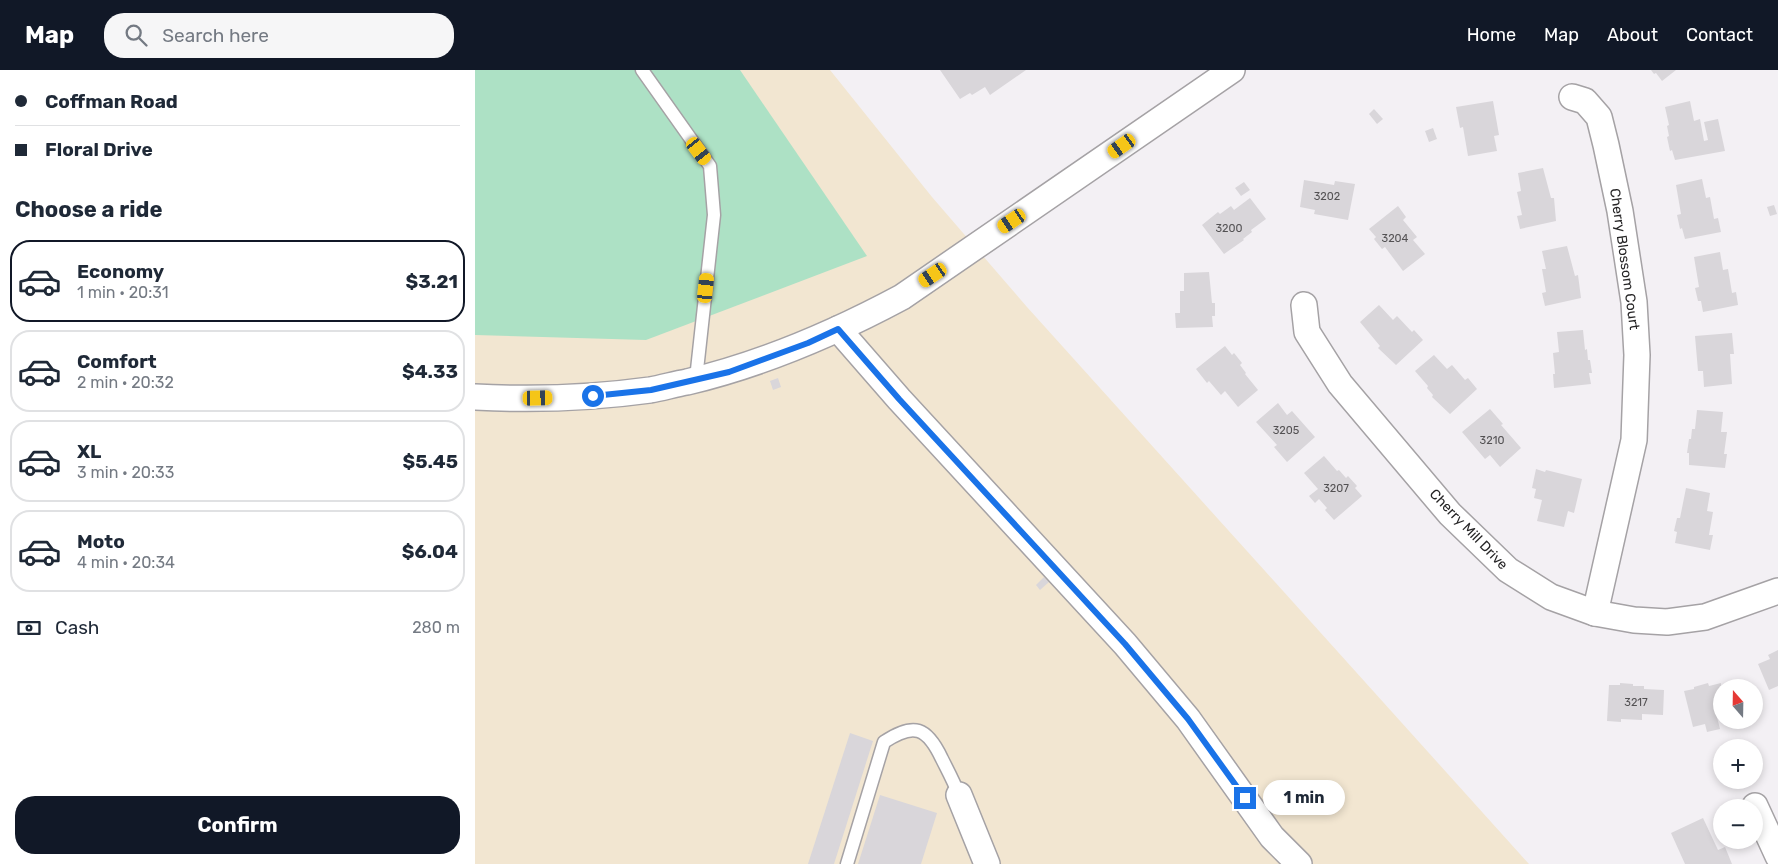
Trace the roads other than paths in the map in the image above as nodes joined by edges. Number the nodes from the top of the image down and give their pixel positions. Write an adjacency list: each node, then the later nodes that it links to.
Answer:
1 (642, 70): 6 (lane)
2 (1232, 70): 5 (street)
3 (1572, 97): 9 (street, Cherry Blossom Court)
4 (1303, 305): 9 (street, Cherry Mill Drive)
5 (838, 329): 6 (street); 15 (street)
6 (696, 380): 7 (street)
7 (475, 397)
8 (1778, 591): 9 (street, Cherry Mill Drive)
9 (1595, 613)
10 (959, 795): 13 (lane); 14 (street)
11 (1763, 823): 12 (street)
12 (1778, 856)
13 (847, 864)
14 (987, 864)
15 (1299, 864)

